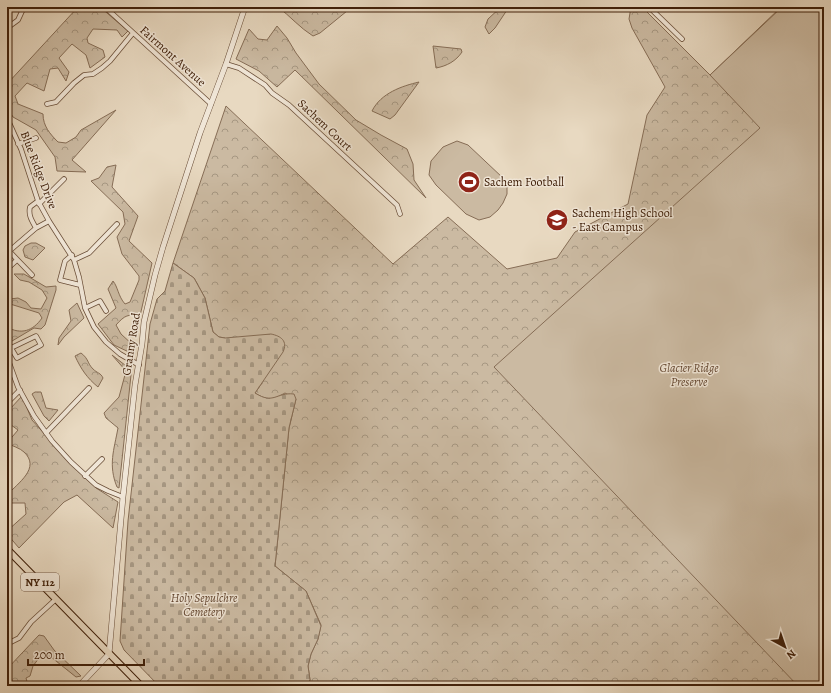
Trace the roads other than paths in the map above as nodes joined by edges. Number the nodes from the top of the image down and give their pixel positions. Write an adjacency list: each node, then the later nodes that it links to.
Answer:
1 (24, 7): 5 (street)
2 (104, 7): 6 (street, Fairmont Avenue)
3 (245, 7): 8 (street, Granny Road)
4 (649, 7): 7 (street)
5 (7, 28)
6 (133, 33): 9 (street); 10 (street, Fairmont Avenue)
7 (682, 39)
8 (226, 64): 10 (street, Granny Road); 16 (street, Sachem Court)
9 (46, 104)
10 (211, 104): 31 (street, Granny Road)
11 (7, 118): 13 (street, Blue Ridge Drive)
12 (36, 138): 13 (street)
13 (18, 144): 15 (street, Blue Ridge Drive)
14 (64, 179): 15 (street)
15 (38, 202): 17 (street, Blue Ridge Drive); 19 (street)
16 (400, 214)
17 (49, 221): 19 (street); 21 (street, Blue Ridge Drive)
18 (117, 224): 23 (street)
19 (36, 228): 20 (street)
20 (8, 250): 22 (street)
21 (72, 255): 23 (street, Blue Ridge Drive); 26 (street)
22 (17, 260): 24 (street); 25 (street)
23 (74, 260): 26 (street, Blue Ridge Drive)
24 (7, 269)
25 (32, 276)
26 (80, 285): 27 (street, Blue Ridge Drive)
27 (84, 308): 28 (street); 31 (street, Blue Ridge Drive)
28 (106, 310)
29 (9, 349): 29 (street)
30 (7, 357): 33 (street)
31 (139, 365): 38 (street, Granny Road)
32 (89, 388): 35 (street)
33 (20, 390): 34 (street); 35 (street)
34 (7, 403)
35 (46, 433): 37 (street)
36 (102, 459): 37 (street)
37 (85, 476): 38 (street)
38 (123, 497): 42 (street, Granny Road)
39 (7, 549): 40 (main road, NY 112)
40 (56, 599): 41 (street); 42 (main road, NY 112)
41 (7, 641)
42 (109, 654): 43 (street); 44 (main road, NY 112)
43 (79, 686)
44 (141, 686)

